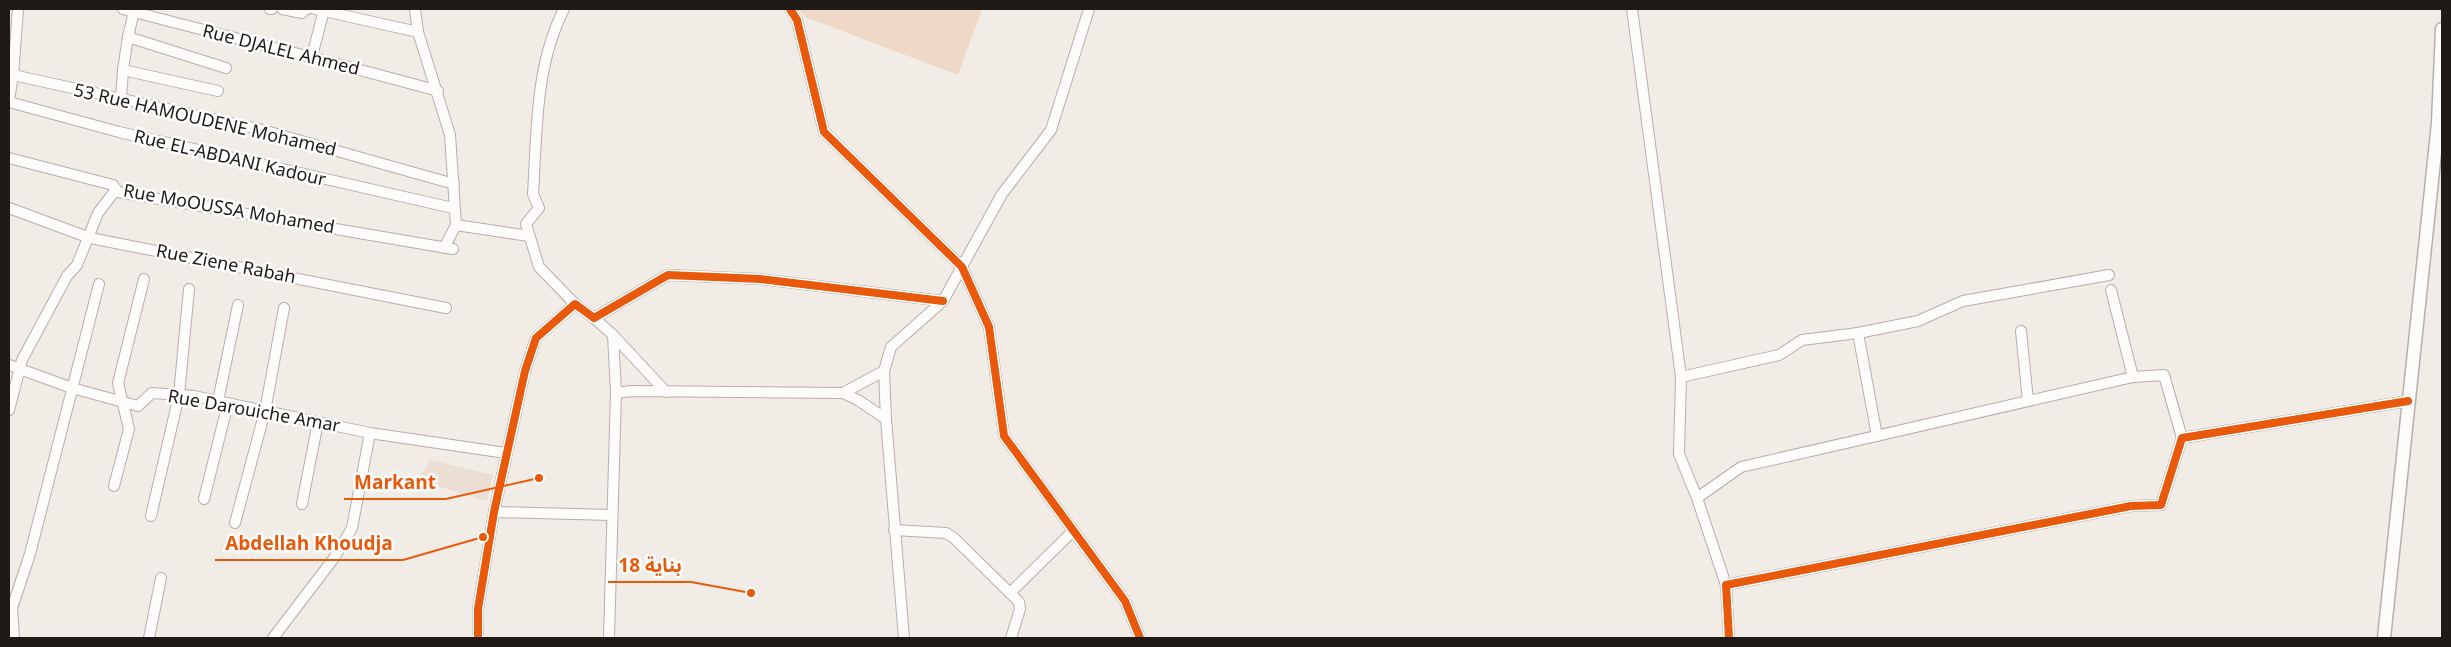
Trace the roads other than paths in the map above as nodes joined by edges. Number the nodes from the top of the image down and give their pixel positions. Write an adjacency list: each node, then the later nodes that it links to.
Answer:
1 (18, 9): 17 (street)
2 (282, 9): 3 (street)
3 (308, 9)
4 (320, 9): 12 (street); 14 (street)
5 (415, 9): 12 (street)
6 (564, 9): 30 (street)
7 (790, 9): 32 (street)
8 (1089, 9): 32 (street)
9 (1632, 9): 49 (street)
10 (128, 10): 13 (street); 14 (street, Rue DJALEL Ahmed)
11 (2442, 29): 23 (street)
12 (418, 32): 20 (street)
13 (128, 37): 15 (street); 16 (street)
14 (312, 56): 20 (street, Rue DJALEL Ahmed)
15 (226, 68)
16 (123, 70): 19 (street); 21 (street)
17 (13, 75): 18 (street); 21 (street, 53 Rue HAMOUDENE Mohamed)
18 (10, 87): 22 (street)
19 (218, 91)
20 (438, 91): 25 (street)
21 (122, 99): 25 (street, 53 Rue HAMOUDENE Mohamed)
22 (9, 101): 28 (street, Rue EL-ABDANI Kadour)
23 (2440, 123): 57 (street)
24 (9, 158): 29 (street, Rue MoOUSSA Mohamed)
25 (454, 184): 28 (street)
26 (114, 192): 31 (street)
27 (9, 208): 31 (street, Rue Ziene Rabah)
28 (453, 208): 29 (street)
29 (456, 225): 30 (street)
30 (529, 236): 39 (street)
31 (88, 237): 42 (street, Rue Ziene Rabah); 47 (street)
32 (962, 267): 38 (street); 77 (street)
33 (2109, 275): 45 (street)
34 (144, 279): 58 (street)
35 (99, 284): 51 (street)
36 (188, 289): 55 (street)
37 (2111, 290): 50 (street)
38 (943, 301): 43 (street); 48 (street)
39 (575, 304): 43 (street); 67 (street)
40 (238, 305): 59 (street)
41 (284, 308): 61 (street)
42 (446, 308)
43 (594, 318): 46 (street)
44 (2021, 331): 56 (street)
45 (1858, 333): 49 (street); 65 (street)
46 (613, 335): 52 (street); 53 (street)
47 (14, 367): 51 (street, Rue Darouiche Amar); 60 (street)
48 (884, 371): 54 (street); 62 (street)
49 (1681, 377): 69 (street)
50 (2133, 377): 56 (street); 66 (street)
51 (72, 388): 58 (street, Rue Darouiche Amar); 81 (street)
52 (666, 392): 53 (street); 54 (street)
53 (616, 393): 73 (street)
54 (843, 393): 62 (street)
55 (180, 395): 58 (street, Rue Darouiche Amar); 59 (street, Rue Darouiche Amar); 74 (street)
56 (2028, 401): 65 (street)
57 (2408, 401): 66 (street); 91 (street)
58 (123, 402): 68 (street)
59 (223, 402): 61 (street, Rue Darouiche Amar); 70 (street)
60 (9, 410)
61 (265, 411): 63 (street, Rue Darouiche Amar); 75 (street)
62 (886, 419): 76 (street)
63 (318, 422): 64 (street, Rue Darouiche Amar); 71 (street)
64 (370, 433): 67 (street, Rue Darouiche Amar); 84 (street)
65 (1877, 436): 69 (street)
66 (2182, 438): 79 (street)
67 (506, 453): 72 (street)
68 (114, 486)
69 (1697, 498): 79 (street)
70 (204, 499)
71 (302, 504)
72 (494, 512): 73 (street); 85 (street)
73 (612, 515): 86 (street)
74 (151, 516)
75 (236, 523)
76 (894, 530): 80 (street); 87 (street)
77 (1073, 531): 80 (street); 89 (street)
78 (161, 578): 83 (street)
79 (1726, 586): 90 (street)
80 (1010, 593): 88 (street)
81 (11, 607): 82 (street)
82 (14, 638)
83 (149, 638)
84 (273, 638)
85 (478, 638)
86 (609, 638)
87 (904, 638)
88 (1011, 638)
89 (1140, 638)
90 (1730, 638)
91 (2384, 638)

